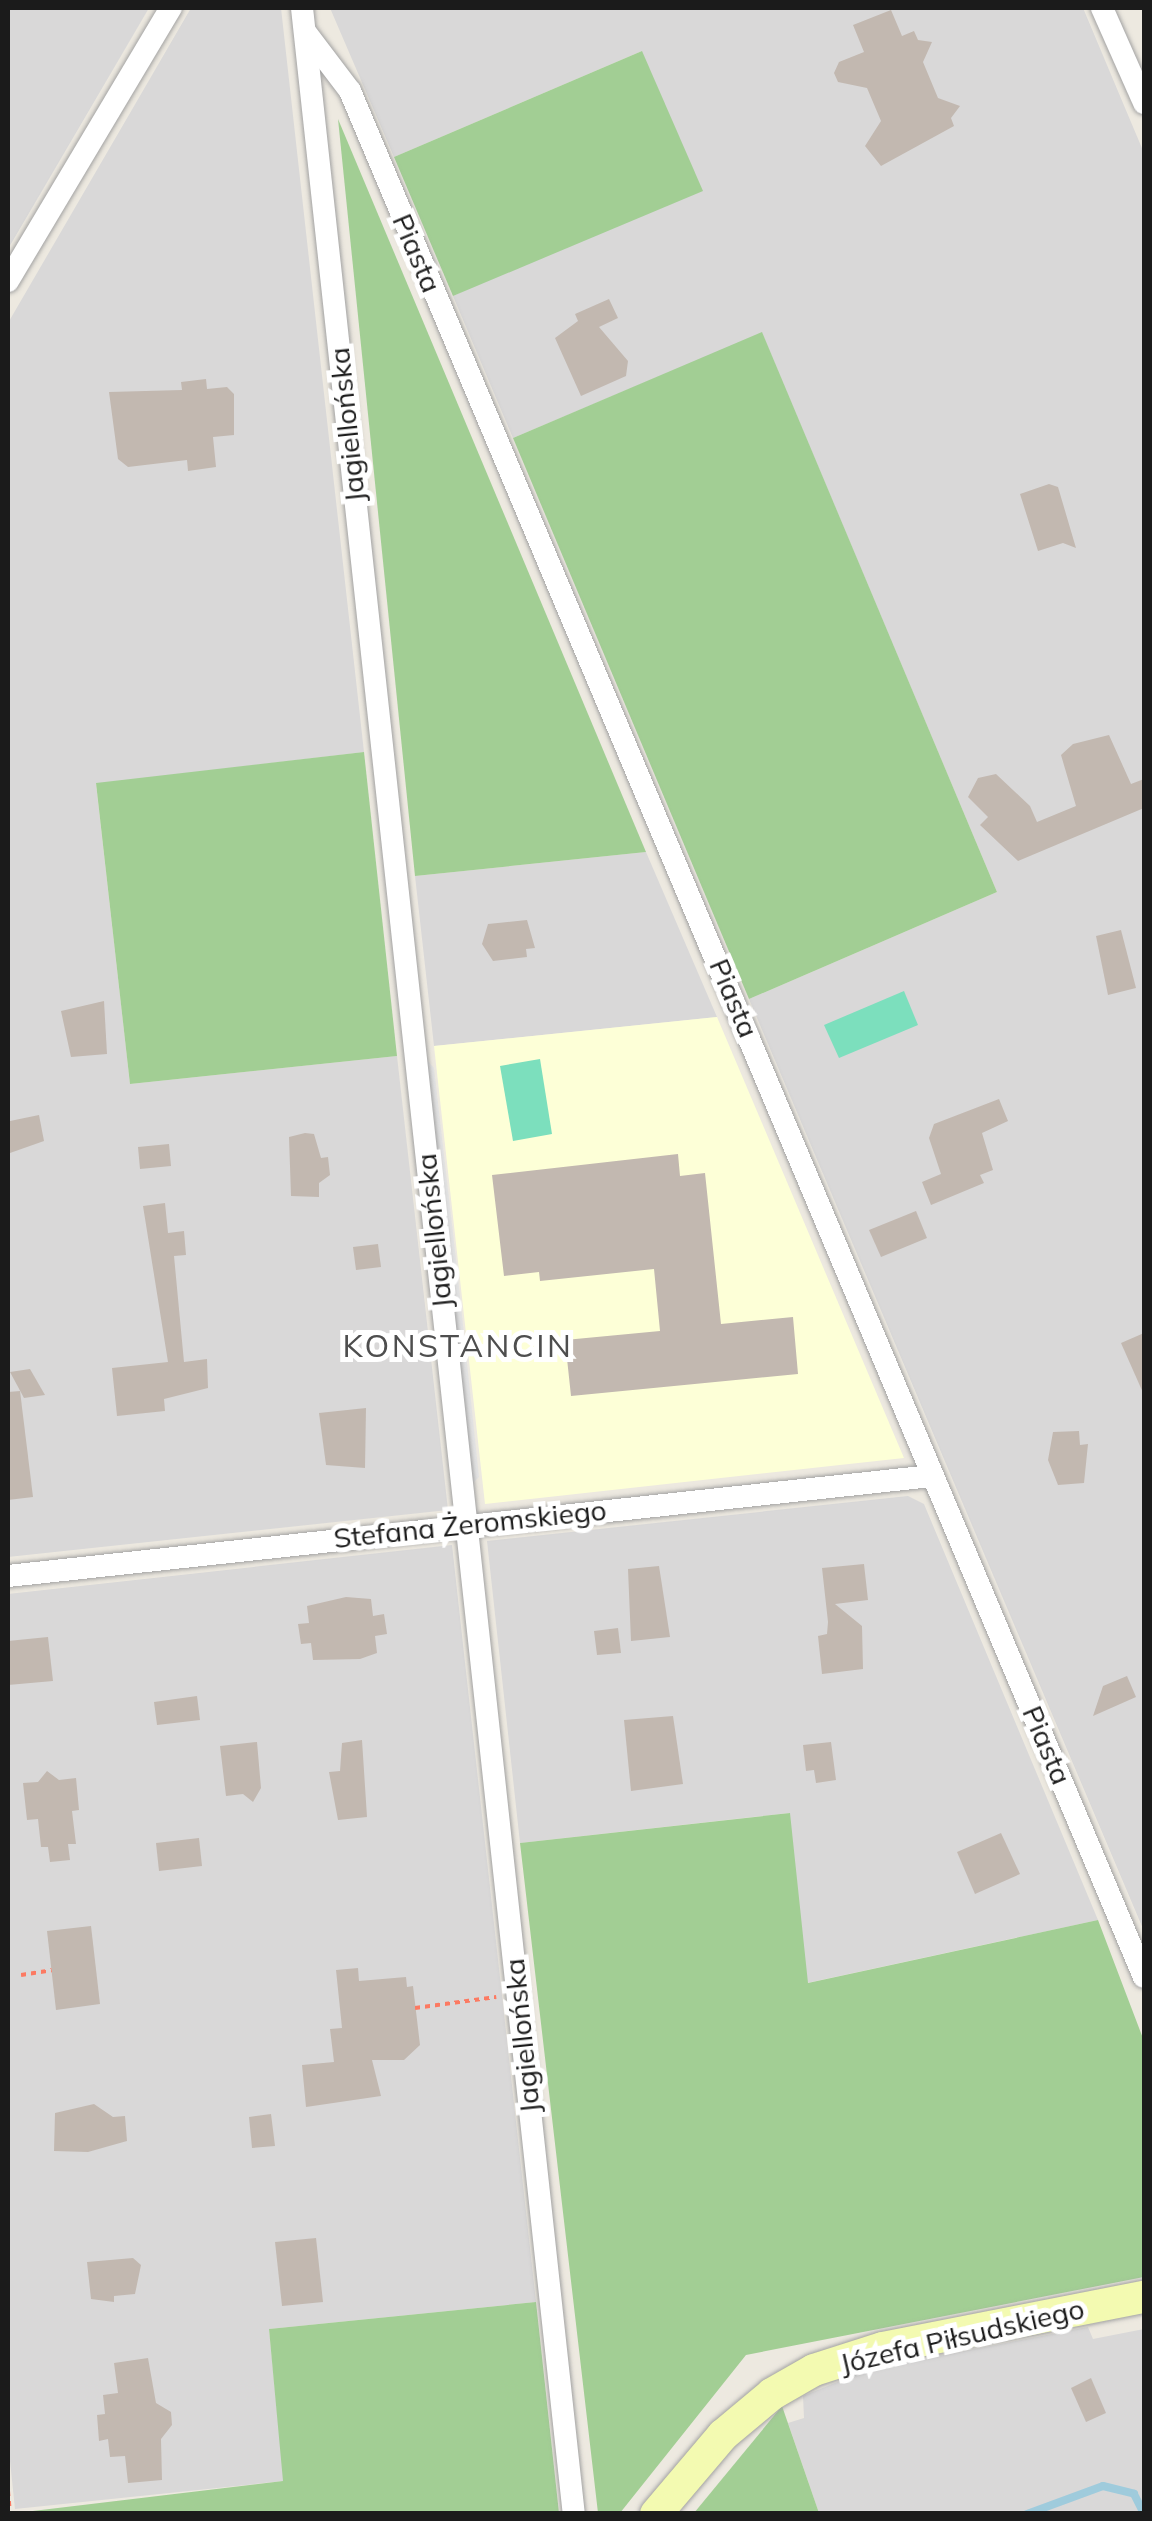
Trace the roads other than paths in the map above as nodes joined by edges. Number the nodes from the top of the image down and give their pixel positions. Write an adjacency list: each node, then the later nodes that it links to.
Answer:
1 (171, 8): 5 (street)
2 (1102, 8): 4 (street)
3 (303, 19): 6 (street, Piasta); 7 (street, Jagiellońska)
4 (1144, 103)
5 (8, 281)
6 (932, 1476): 7 (street, Stefana Żeromskiego); 9 (street, Piasta)
7 (468, 1524): 8 (street, Stefana Żeromskiego); 11 (street, Jagiellońska)
8 (8, 1576)
9 (1144, 1977)
10 (1144, 2297): 12 (street, Józefa Piłsudskiego)
11 (574, 2514)
12 (656, 2514)

